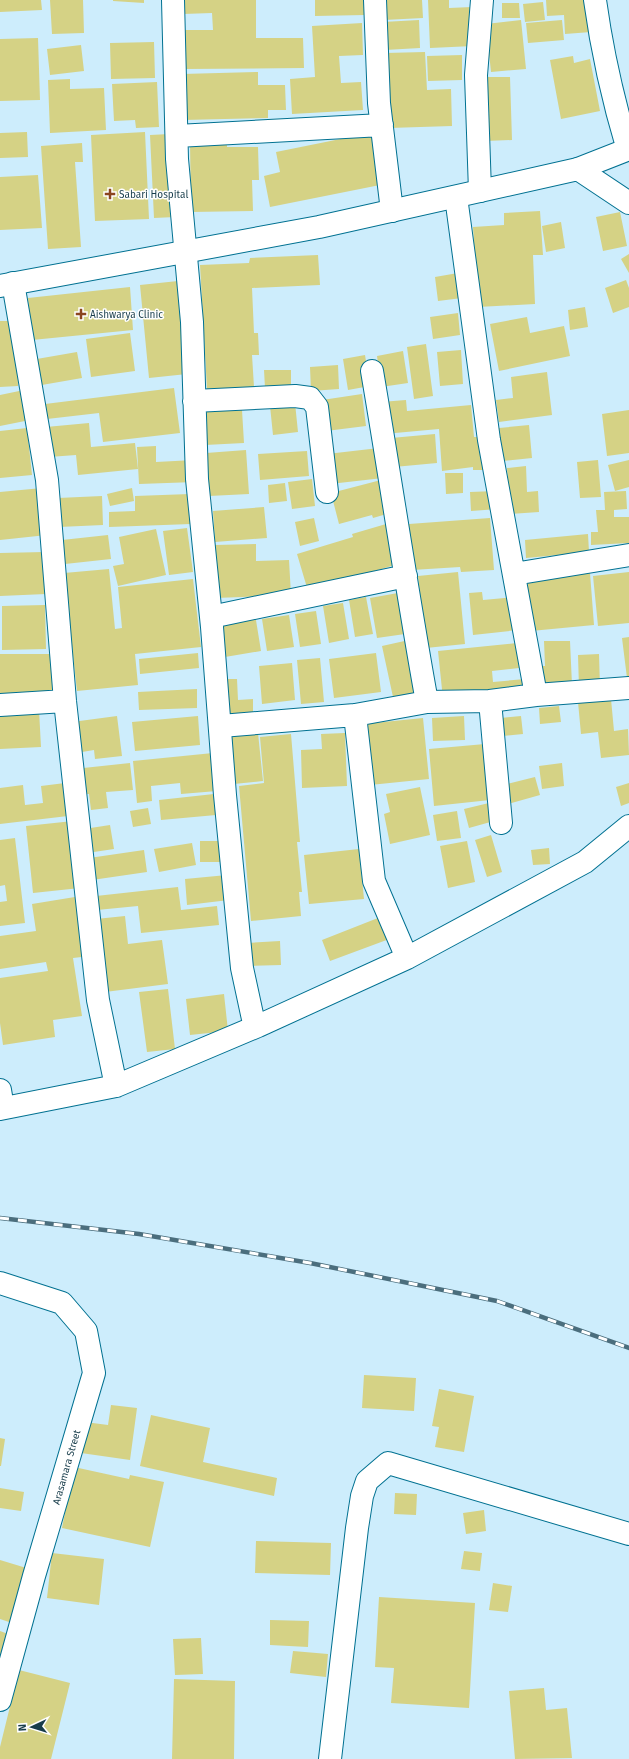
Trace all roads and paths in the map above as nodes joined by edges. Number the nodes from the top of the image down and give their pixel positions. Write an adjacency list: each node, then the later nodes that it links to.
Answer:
1 (173, 0): 6 (street)
2 (375, 0): 5 (street)
3 (482, 0): 9 (street)
4 (595, 0): 7 (street)
5 (382, 125): 6 (street); 12 (street)
6 (177, 136): 13 (street)
7 (629, 150): 8 (street)
8 (578, 169): 9 (street); 11 (street)
9 (480, 191): 10 (street)
10 (456, 197): 12 (street); 19 (street)
11 (629, 203)
12 (392, 211): 13 (street)
13 (185, 252): 14 (street); 16 (street)
14 (7, 285): 24 (street)
15 (372, 371): 20 (street)
16 (194, 401): 17 (street); 21 (street)
17 (327, 492)
18 (629, 555): 19 (street)
19 (514, 574): 23 (street)
20 (406, 576): 21 (street); 26 (street)
21 (211, 617): 29 (street)
22 (629, 688): 23 (street)
23 (536, 695): 25 (street)
24 (65, 701): 27 (street); 34 (street)
25 (490, 701): 26 (street); 30 (street)
26 (427, 702): 28 (street)
27 (0, 705)
28 (355, 715): 29 (street); 32 (street)
29 (221, 726): 33 (street)
30 (501, 823)
31 (629, 826): 32 (street)
32 (407, 958): 33 (street)
33 (258, 1026): 34 (street)
34 (116, 1086): 35 (street)
35 (1, 1102)
36 (0, 1283): 38 (street, Arasamara Street)
37 (629, 1534): 39 (street)
38 (0, 1700)
39 (330, 1759)

